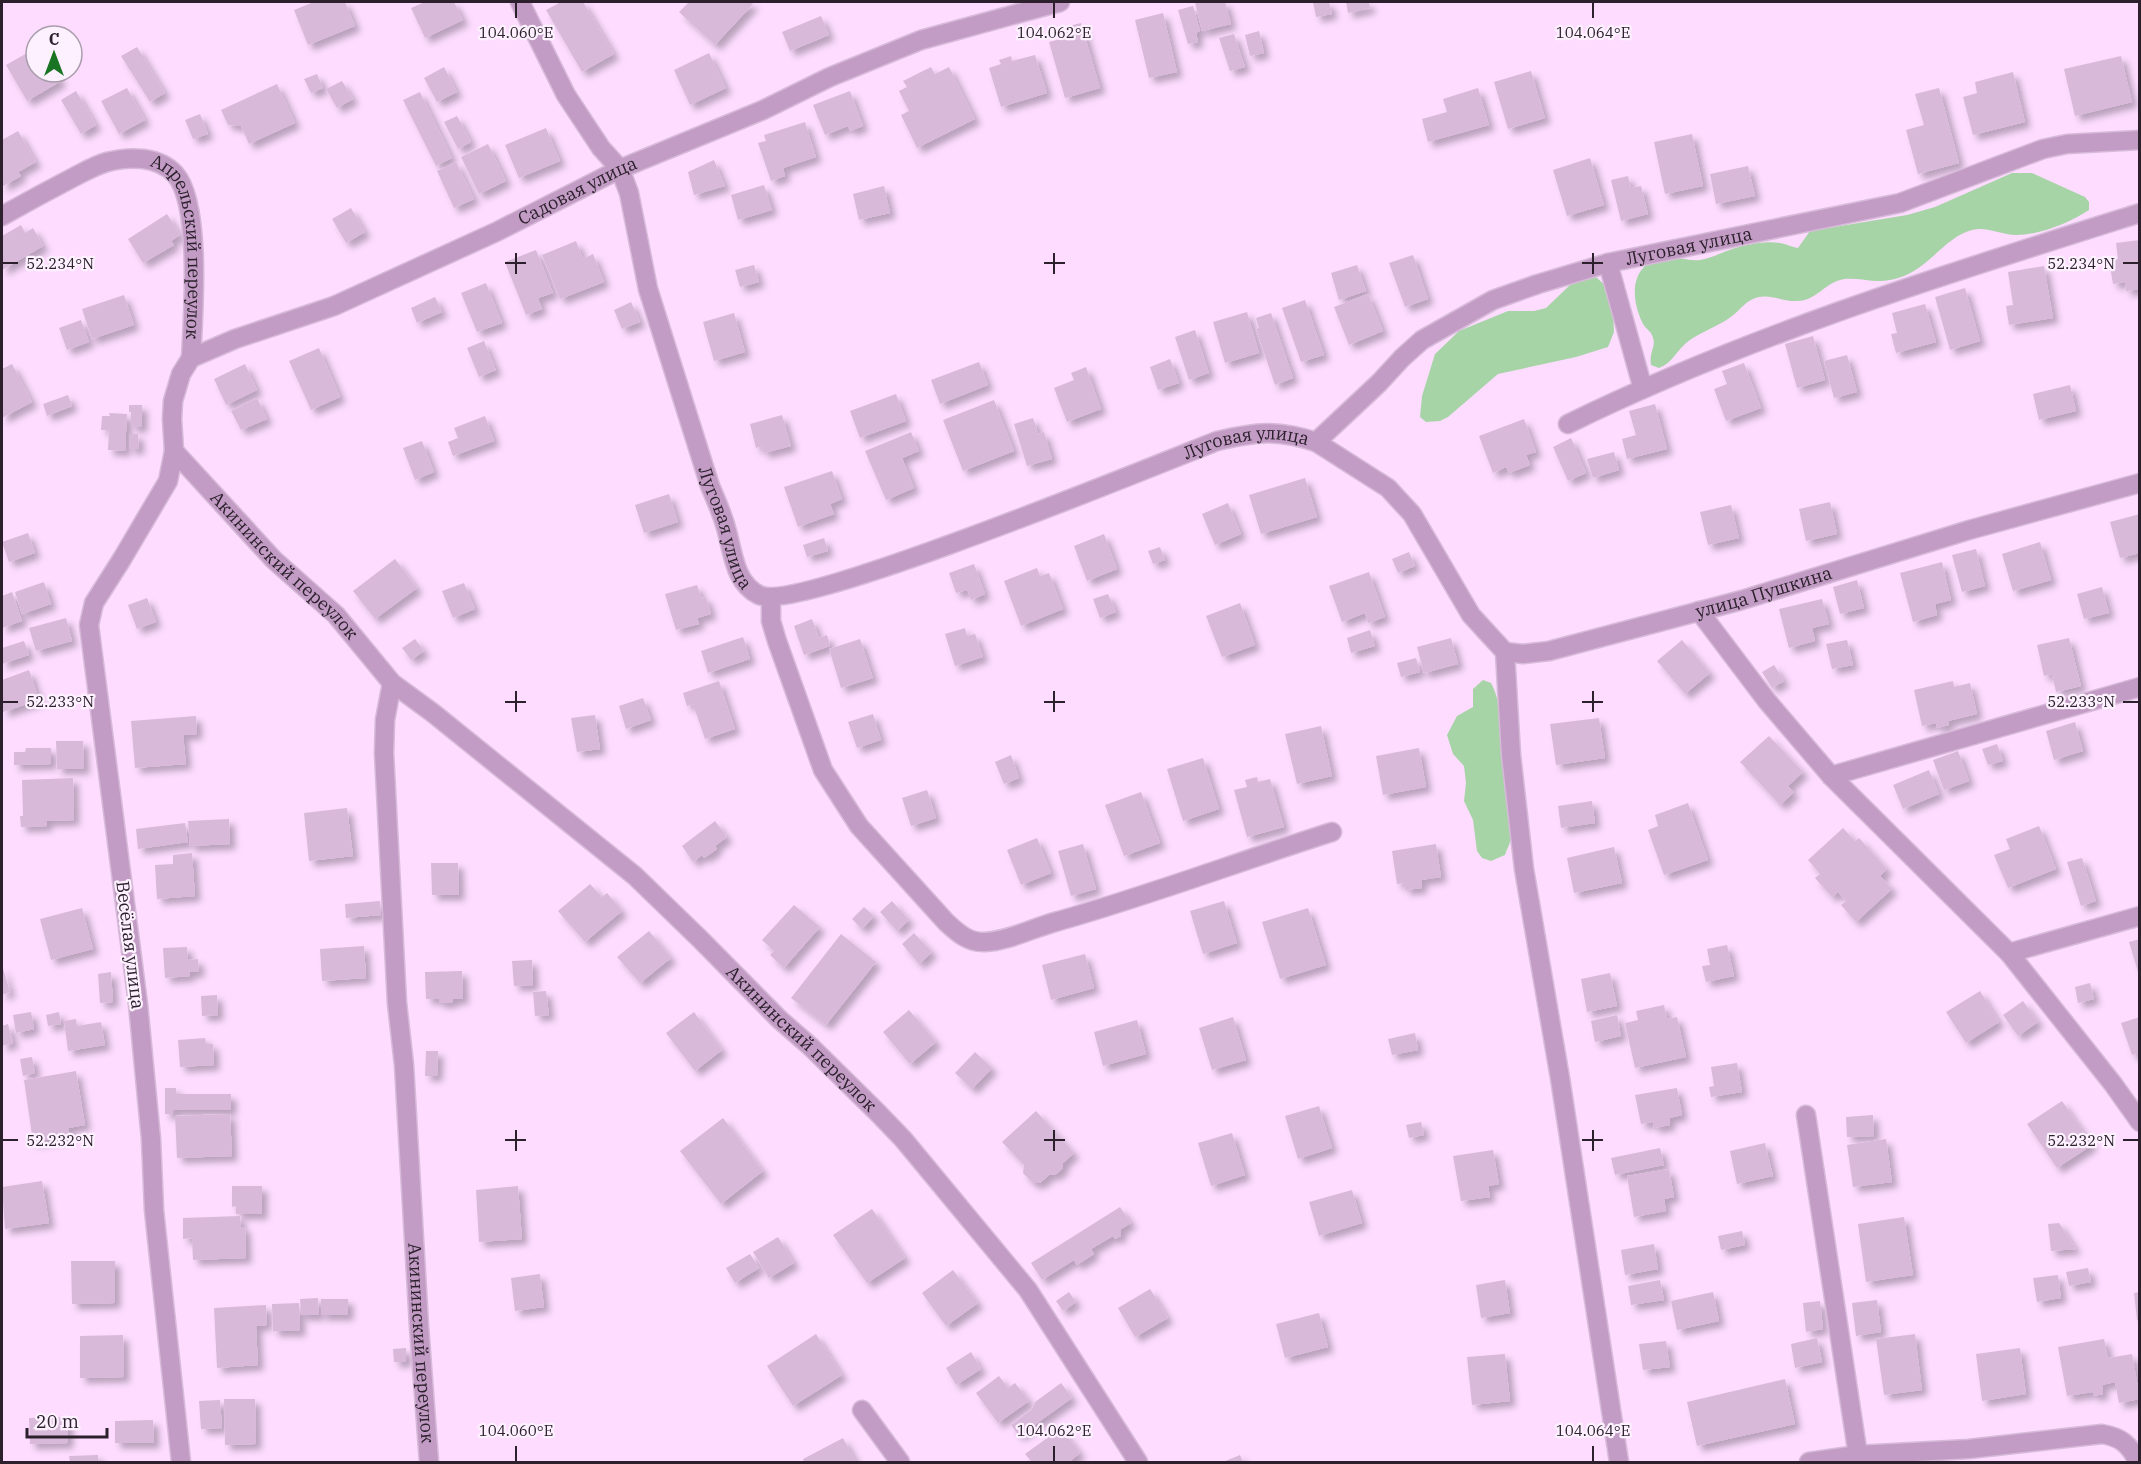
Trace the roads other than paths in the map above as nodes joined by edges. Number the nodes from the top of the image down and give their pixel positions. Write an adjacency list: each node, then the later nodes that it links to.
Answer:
1 (520, 2): 4 (street)
2 (1060, 2): 4 (street, Садовая улица)
3 (2139, 140): 7 (street, Луговая улица)
4 (620, 169): 8 (street, Садовая улица); 14 (street, Луговая улица)
5 (2139, 213): 9 (street)
6 (2, 216): 8 (street, Апрельский переулок)
7 (1608, 262): 9 (street); 11 (street, Луговая улица)
8 (191, 358): 12 (street)
9 (1643, 389): 10 (street)
10 (1568, 424)
11 (1316, 442): 14 (street, Луговая улица); 16 (street)
12 (174, 451): 17 (street, Акининский переулок); 27 (street, Весёлая улица)
13 (2139, 483): 15 (street, улица Пушкина)
14 (771, 598): 20 (street)
15 (1699, 611): 16 (street, улица Пушкина); 19 (street)
16 (1505, 652): 31 (street)
17 (392, 683): 28 (street, Акининский переулок); 30 (street, Акининский переулок)
18 (2139, 687): 19 (street)
19 (1831, 776): 22 (street)
20 (1332, 832)
21 (2139, 916): 22 (street)
22 (2009, 953): 24 (street)
23 (1806, 1115): 26 (street)
24 (2139, 1122)
25 (862, 1410): 29 (street)
26 (1859, 1459): 32 (street); 33 (street)
27 (181, 1462)
28 (429, 1462)
29 (900, 1462)
30 (1138, 1462)
31 (1619, 1462)
32 (1809, 1462)
33 (2139, 1462)

